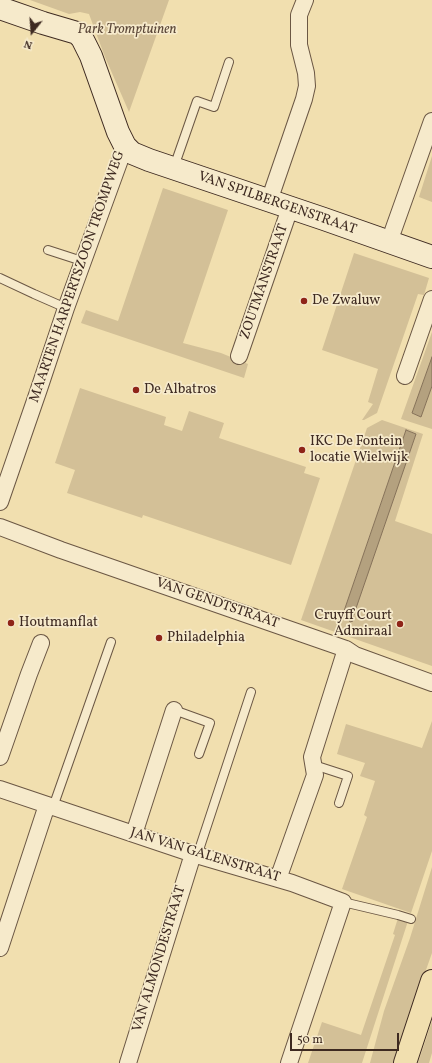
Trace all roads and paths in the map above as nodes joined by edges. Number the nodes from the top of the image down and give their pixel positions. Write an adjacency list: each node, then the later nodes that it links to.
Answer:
1 (305, 0): 7 (street)
2 (0, 8): 5 (street, MAARTEN HARPERTSZOON TROMPWEG)
3 (229, 62): 6 (lane)
4 (432, 122): 9 (street)
5 (125, 146): 6 (street, VAN SPILBERGENSTRAAT); 12 (street, MAARTEN HARPERTSZOON TROMPWEG)
6 (173, 168): 7 (street, VAN SPILBERGENSTRAAT)
7 (269, 201): 8 (street, VAN SPILBERGENSTRAAT)
8 (290, 208): 9 (street, VAN SPILBERGENSTRAAT); 16 (street, ZOUTMANSTRAAT)
9 (389, 242): 11 (street, VAN SPILBERGENSTRAAT)
10 (48, 250): 12 (lane)
11 (432, 258)
12 (82, 261): 15 (street, MAARTEN HARPERTSZOON TROMPWEG)
13 (0, 278): 15 (lane)
14 (432, 299): 17 (street)
15 (66, 308): 18 (street, MAARTEN HARPERTSZOON TROMPWEG)
16 (239, 356)
17 (405, 376)
18 (5, 469): 19 (street, MAARTEN HARPERTSZOON TROMPWEG)
19 (0, 502)
20 (0, 526): 23 (street, VAN GENDTSTRAAT)
21 (111, 642): 32 (lane)
22 (41, 643): 28 (street)
23 (346, 649): 24 (street, VAN GENDTSTRAAT); 29 (street)
24 (432, 683)
25 (251, 692): 34 (lane)
26 (174, 710): 27 (lane); 33 (street)
27 (200, 754)
28 (0, 757)
29 (314, 765): 31 (lane); 35 (street)
30 (0, 789): 32 (street, JAN VAN GALENSTRAAT)
31 (339, 802)
32 (50, 806): 33 (street, JAN VAN GALENSTRAAT); 38 (street)
33 (134, 834): 34 (street, JAN VAN GALENSTRAAT)
34 (195, 855): 35 (street, JAN VAN GALENSTRAAT); 40 (street, VAN ALMONDESTRAAT)
35 (278, 879): 36 (street, JAN VAN GALENSTRAAT)
36 (343, 902): 37 (lane, JAN VAN GALENSTRAAT); 41 (street)
37 (410, 919)
38 (0, 948)
39 (432, 981): 42 (highway)
40 (128, 1063)
41 (289, 1063)
42 (405, 1063)

